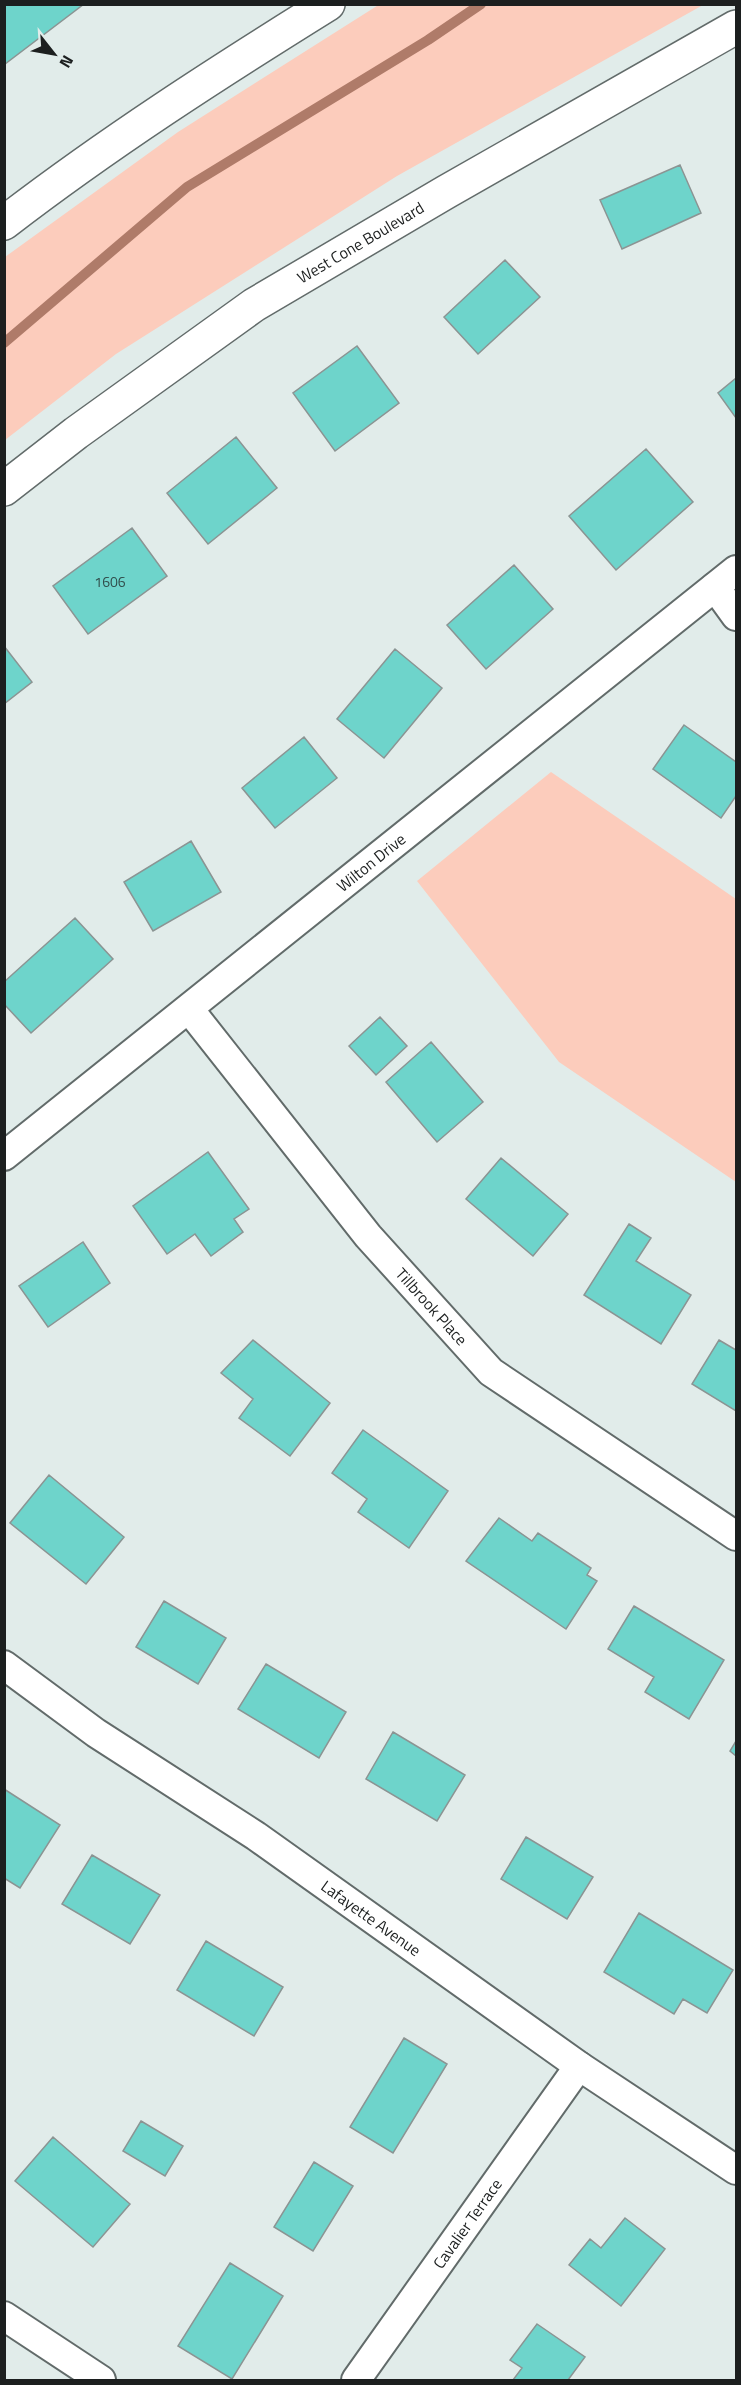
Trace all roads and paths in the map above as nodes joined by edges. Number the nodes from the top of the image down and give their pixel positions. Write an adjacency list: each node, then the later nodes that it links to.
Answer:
1 (328, 4): 3 (main road)
2 (736, 27): 4 (main road, West Cone Boulevard)
3 (4, 223)
4 (4, 489)
5 (726, 579): 6 (street); 7 (street, Wilton Drive)
6 (736, 616)
7 (189, 1009): 8 (street, Wilton Drive); 9 (street, Tillbrook Place)
8 (4, 1156)
9 (736, 1536)
10 (4, 1665): 11 (street, Lafayette Avenue)
11 (579, 2066): 12 (street, Lafayette Avenue); 15 (street, Cavalier Terrace)
12 (736, 2170)
13 (4, 2316): 14 (street)
14 (101, 2380)
15 (356, 2380)

